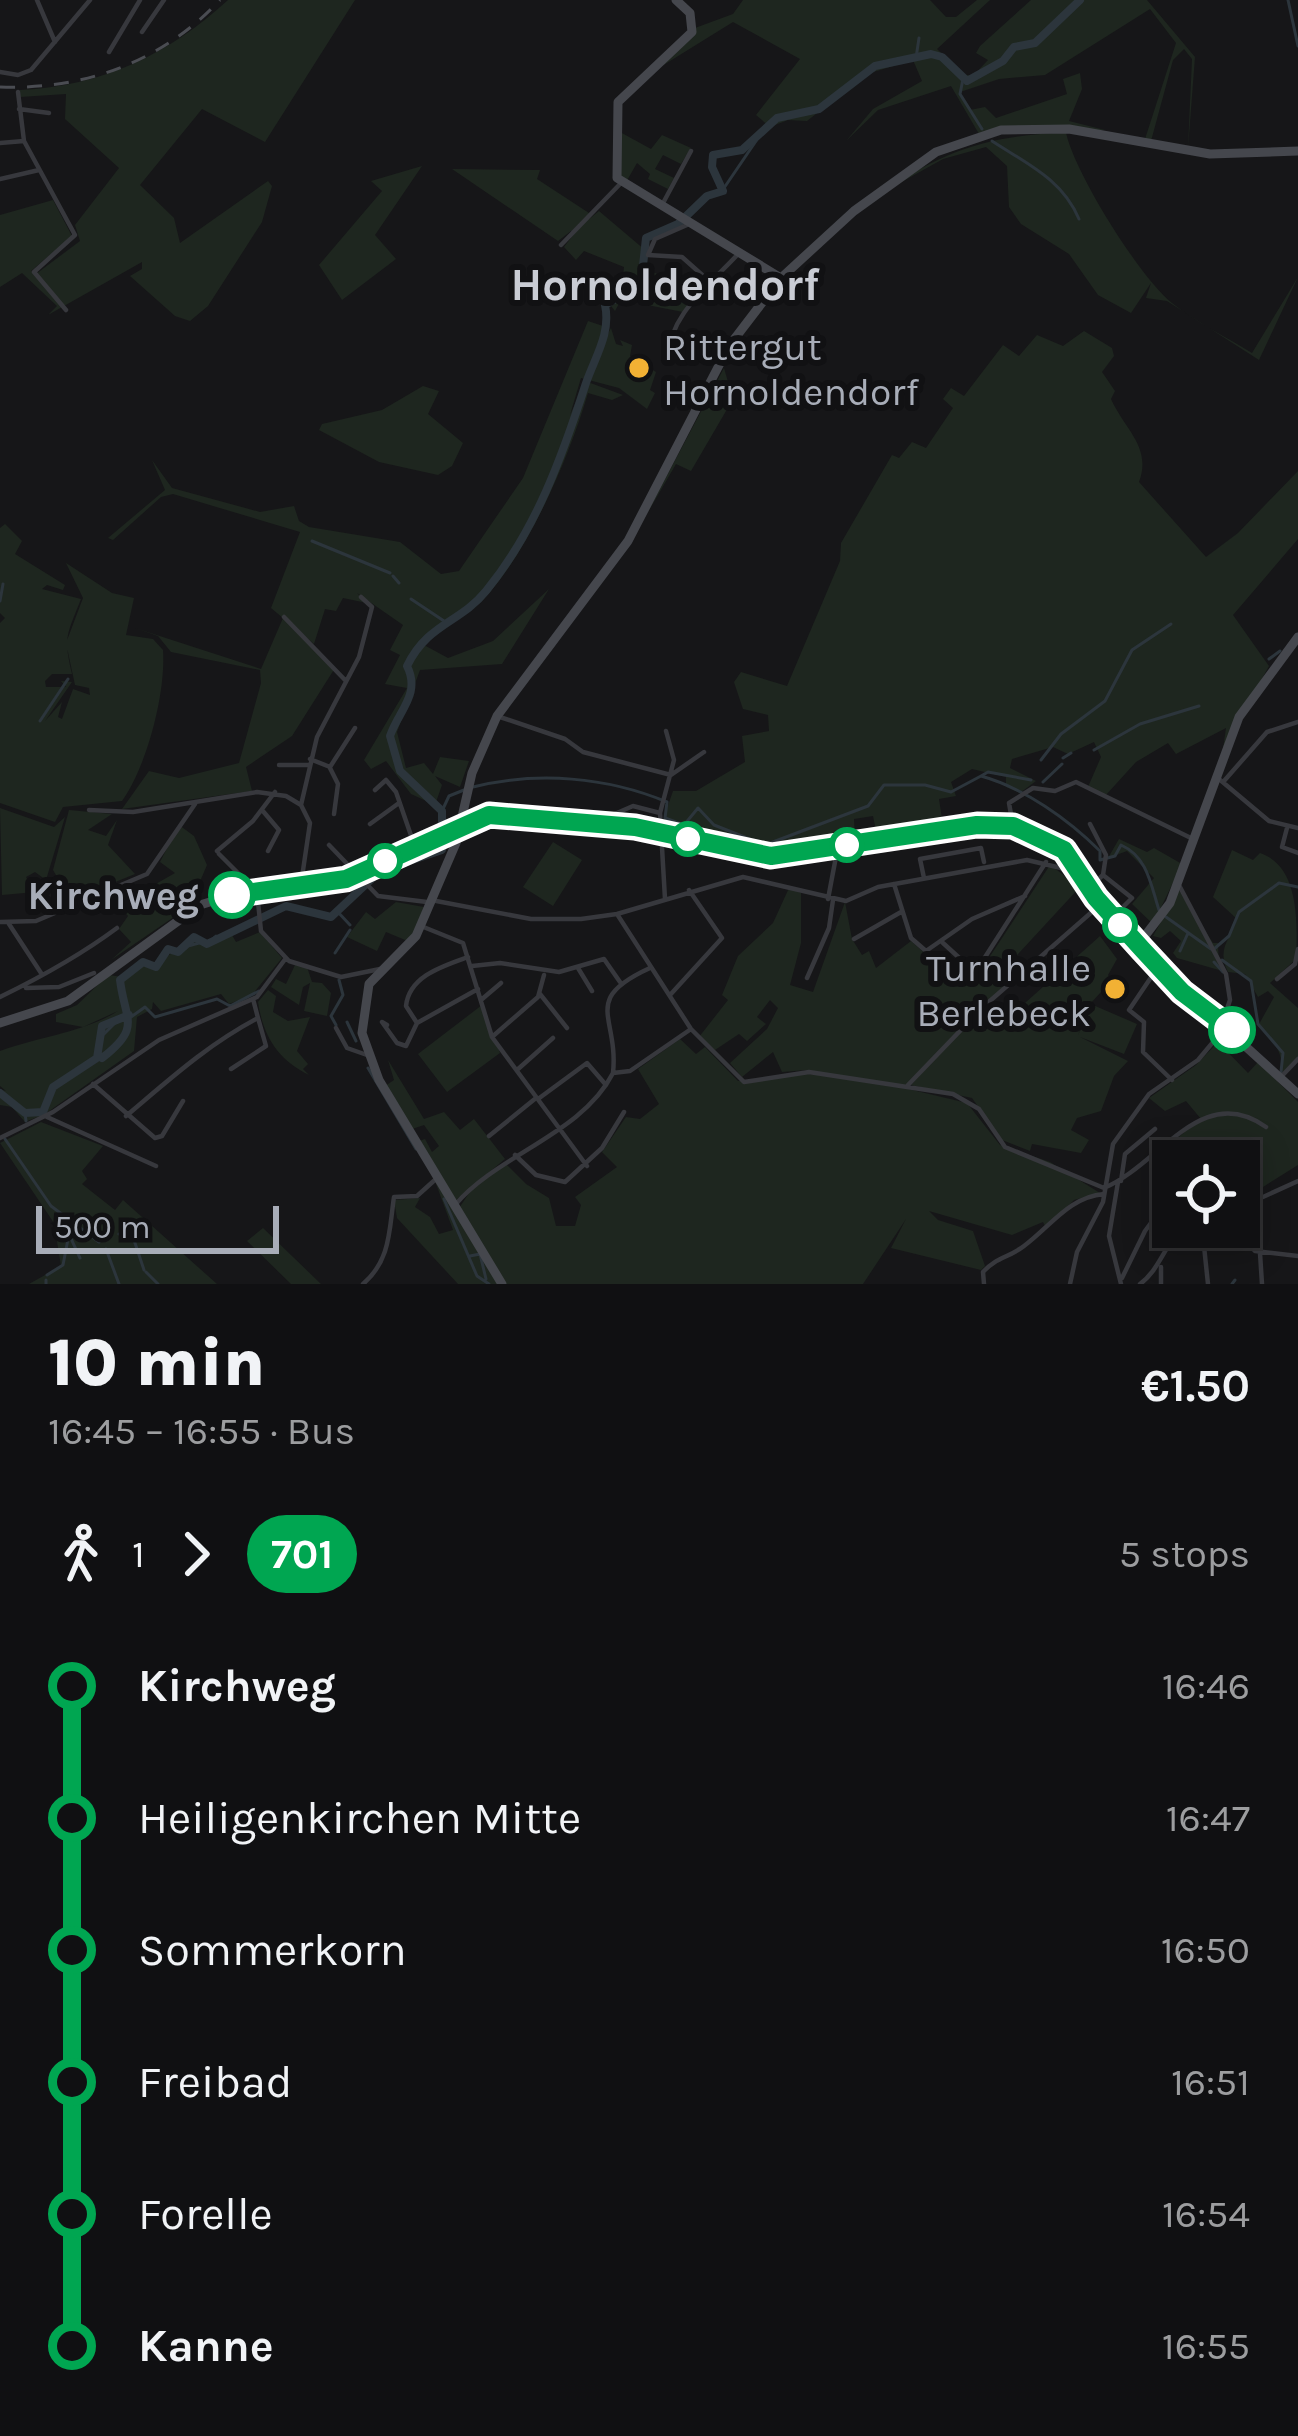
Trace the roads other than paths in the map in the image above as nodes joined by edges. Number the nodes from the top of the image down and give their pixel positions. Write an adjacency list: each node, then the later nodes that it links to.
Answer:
1 (37, 0): 7 (street)
2 (90, 0): 7 (street)
3 (140, 0): 8 (street)
4 (164, 0): 6 (street)
5 (676, 0): 19 (main road)
6 (142, 32)
7 (55, 42): 10 (street)
8 (109, 52)
9 (0, 71): 10 (street)
10 (19, 75): 11 (street)
11 (19, 109): 12 (street); 13 (street)
12 (49, 113)
13 (24, 141): 14 (street); 17 (street)
14 (0, 143)
15 (691, 151): 20 (street)
16 (1298, 151): 24 (main road)
17 (39, 170): 18 (street); 26 (street)
18 (0, 179)
19 (621, 183): 20 (main road); 22 (street)
20 (662, 205): 21 (main road)
21 (686, 220): 23 (main road); 25 (street)
22 (561, 245)
23 (739, 253): 24 (main road); 25 (street)
24 (778, 280): 32 (main road)
25 (709, 282): 27 (street)
26 (66, 310)
27 (670, 361)
28 (362, 597): 31 (street)
29 (284, 617): 31 (street)
30 (1298, 637): 41 (main road)
31 (345, 680): 37 (street)
32 (497, 716): 40 (street); 47 (main road)
33 (1298, 722): 41 (street)
34 (355, 728): 39 (street)
35 (666, 731): 40 (street)
36 (704, 752): 40 (street)
37 (309, 762): 38 (street); 39 (street); 46 (street)
38 (279, 765)
39 (330, 767): 52 (street)
40 (670, 775): 51 (street)
41 (1219, 779): 57 (street); 61 (main road)
42 (375, 790): 44 (street)
43 (275, 792): 45 (street); 46 (street); 50 (street)
44 (399, 803): 54 (street); 64 (street)
45 (194, 804): 48 (street); 88 (street)
46 (302, 806): 74 (street)
47 (464, 807): 53 (main road); 59 (main road)
48 (88, 810)
49 (502, 810): 51 (street)
50 (262, 811): 65 (street); 78 (street)
51 (660, 813): 60 (street)
52 (334, 814)
53 (473, 819): 59 (main road); 60 (main road)
54 (370, 824)
55 (1090, 824): 69 (street)
56 (1013, 826): 61 (street); 63 (main road); 75 (main road)
57 (1287, 828): 58 (street); 66 (street)
58 (1298, 828)
59 (450, 830): 64 (main road); 82 (main road)
60 (660, 832): 63 (main road); 80 (street)
61 (1193, 839): 73 (main road)
62 (329, 845): 71 (street)
63 (838, 846): 81 (street)
64 (415, 847): 71 (main road)
65 (268, 851)
66 (1298, 853)
67 (1046, 862): 68 (street); 75 (street); 79 (street)
68 (985, 865): 70 (street); 70 (street)
69 (1103, 875): 75 (street); 86 (street)
70 (924, 878): 72 (street)
71 (364, 879): 74 (main road); 82 (street)
72 (894, 884): 81 (street); 84 (street)
73 (1177, 886): 93 (main road); 120 (street)
74 (301, 888): 77 (main road)
75 (1091, 889): 83 (main road)
76 (689, 890): 80 (street); 81 (street); 113 (street)
77 (257, 892): 78 (main road); 96 (street)
78 (239, 893): 118 (main road)
79 (1024, 896): 92 (street); 92 (street)
80 (665, 899): 85 (street)
81 (830, 899): 105 (street)
82 (430, 902): 85 (street); 89 (main road)
83 (1101, 904): 86 (main road); 136 (street)
84 (902, 912): 91 (street); 92 (street)
85 (617, 914): 100 (street)
86 (1113, 918): 93 (main road)
87 (0, 922): 88 (street)
88 (9, 924): 102 (street)
89 (421, 926): 95 (street); 101 (main road)
90 (117, 928): 102 (street)
91 (854, 939)
92 (944, 943)
93 (1137, 944): 98 (main road)
94 (1298, 949): 106 (street)
95 (468, 957): 97 (street); 119 (street)
96 (286, 958): 101 (street); 115 (street)
97 (472, 966): 104 (street); 110 (street)
98 (1158, 967): 120 (main road); 133 (street)
99 (578, 968): 104 (street); 107 (street); 111 (street)
100 (650, 968): 107 (street); 113 (street)
101 (380, 969): 127 (main road)
102 (41, 973): 109 (street)
103 (94, 973): 109 (street)
104 (544, 973): 112 (street)
105 (807, 978)
106 (1277, 980)
107 (620, 982): 131 (street)
108 (501, 983): 116 (street)
109 (26, 988): 114 (street)
110 (478, 988): 116 (street); 119 (street)
111 (592, 991)
112 (540, 994): 123 (street); 125 (street)
113 (670, 995): 124 (street)
114 (0, 997)
115 (253, 999): 117 (street); 134 (street)
116 (481, 1000): 125 (street)
117 (258, 1018): 129 (street); 142 (street)
118 (0, 1023)
119 (417, 1023): 121 (street)
120 (1225, 1023): 132 (main road); 133 (street)
121 (387, 1025)
122 (336, 1028): 127 (street)
123 (567, 1028)
124 (691, 1029): 131 (street); 136 (street)
125 (492, 1036): 130 (street)
126 (553, 1038): 130 (street)
127 (367, 1055): 151 (main road)
128 (1298, 1058): 132 (street)
129 (231, 1069)
130 (517, 1070): 138 (street)
131 (614, 1073): 135 (street)
132 (1281, 1078): 137 (main road)
133 (1172, 1080): 154 (street)
134 (93, 1084): 141 (street); 142 (street)
135 (606, 1085): 138 (street); 143 (street)
136 (908, 1087): 154 (street)
137 (1298, 1094)
138 (538, 1098): 143 (street); 146 (street)
139 (183, 1102): 142 (street)
140 (623, 1112): 150 (street)
141 (46, 1116): 147 (street); 149 (street)
142 (126, 1116)
143 (558, 1127): 148 (street); 150 (street)
144 (1266, 1127): 153 (street)
145 (1155, 1129): 153 (street)
146 (489, 1136)
147 (0, 1138)
148 (515, 1155): 150 (street); 156 (street)
149 (156, 1166)
150 (587, 1166)
151 (435, 1179): 156 (main road); 165 (street)
152 (1298, 1180): 155 (street)
153 (1120, 1182): 154 (street); 164 (street)
154 (1104, 1191): 167 (street); 168 (street)
155 (1260, 1198)
156 (455, 1204): 166 (main road)
157 (1152, 1222): 164 (street)
158 (1167, 1248): 163 (street)
159 (1204, 1248): 171 (street)
160 (1252, 1248): 161 (street)
161 (1260, 1253): 162 (street); 172 (street)
162 (1298, 1256)
163 (1161, 1267): 169 (street); 170 (street)
164 (1121, 1281)
165 (363, 1284)
166 (502, 1284)
167 (984, 1284)
168 (1070, 1284)
169 (1140, 1284)
170 (1161, 1284)
171 (1208, 1284)
172 (1262, 1284)

